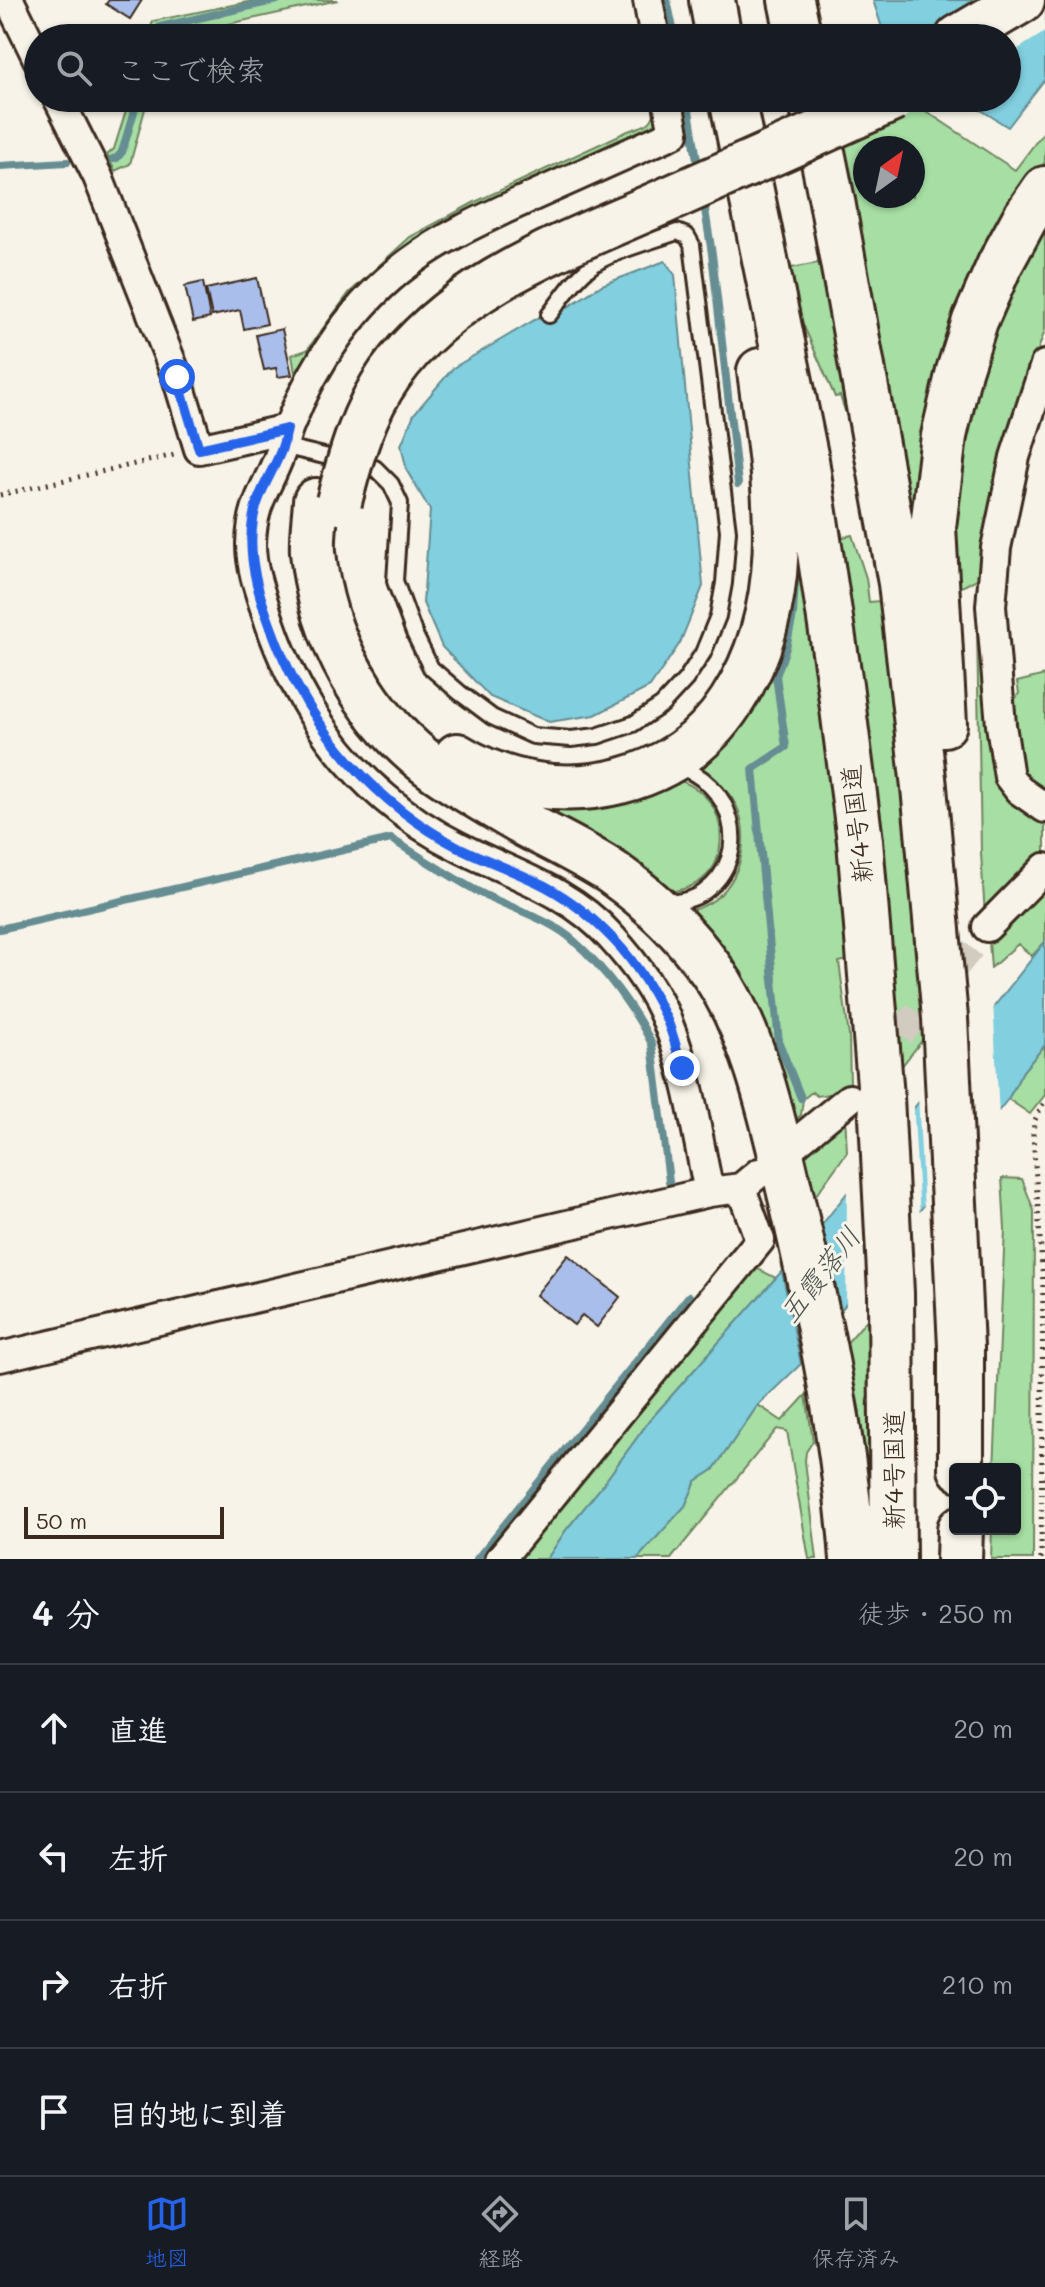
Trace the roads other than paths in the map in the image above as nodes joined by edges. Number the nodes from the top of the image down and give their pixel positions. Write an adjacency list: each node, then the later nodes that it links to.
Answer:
1 (9, 0): 14 (street)
2 (648, 0): 8 (street)
3 (691, 0): 9 (highway)
4 (712, 0): 10 (highway)
5 (791, 0): 11 (highway)
6 (1022, 0): 12 (highway)
7 (1045, 13): 13 (highway)
8 (652, 24)
9 (696, 24)
10 (716, 24)
11 (796, 24)
12 (982, 24)
13 (1021, 29)
14 (24, 31)
15 (65, 112): 25 (street)
16 (670, 112): 25 (street)
17 (713, 112): 27 (highway)
18 (735, 112): 33 (highway, 新4号国道)
19 (804, 112): 26 (highway)
20 (814, 112): 32 (highway)
21 (864, 112): 26 (highway, bridge)
22 (1045, 189): 32 (highway)
23 (549, 315): 25 (lane)
24 (1045, 365): 28 (street)
25 (285, 438): 36 (street)
26 (328, 502): 27 (highway); 30 (highway)
27 (666, 764): 30 (lane)
28 (1045, 808)
29 (1045, 868): 31 (street)
30 (654, 905): 35 (highway)
31 (987, 927)
32 (945, 1018): 38 (highway)
33 (865, 1098): 34 (street); 42 (highway, 新4号国道)
34 (792, 1146)
35 (764, 1186): 36 (street); 40 (street); 41 (highway)
36 (709, 1192): 37 (street)
37 (0, 1357)
38 (961, 1463)
39 (960, 1535): 43 (highway)
40 (500, 1559)
41 (853, 1559)
42 (893, 1559)
43 (959, 1559)

